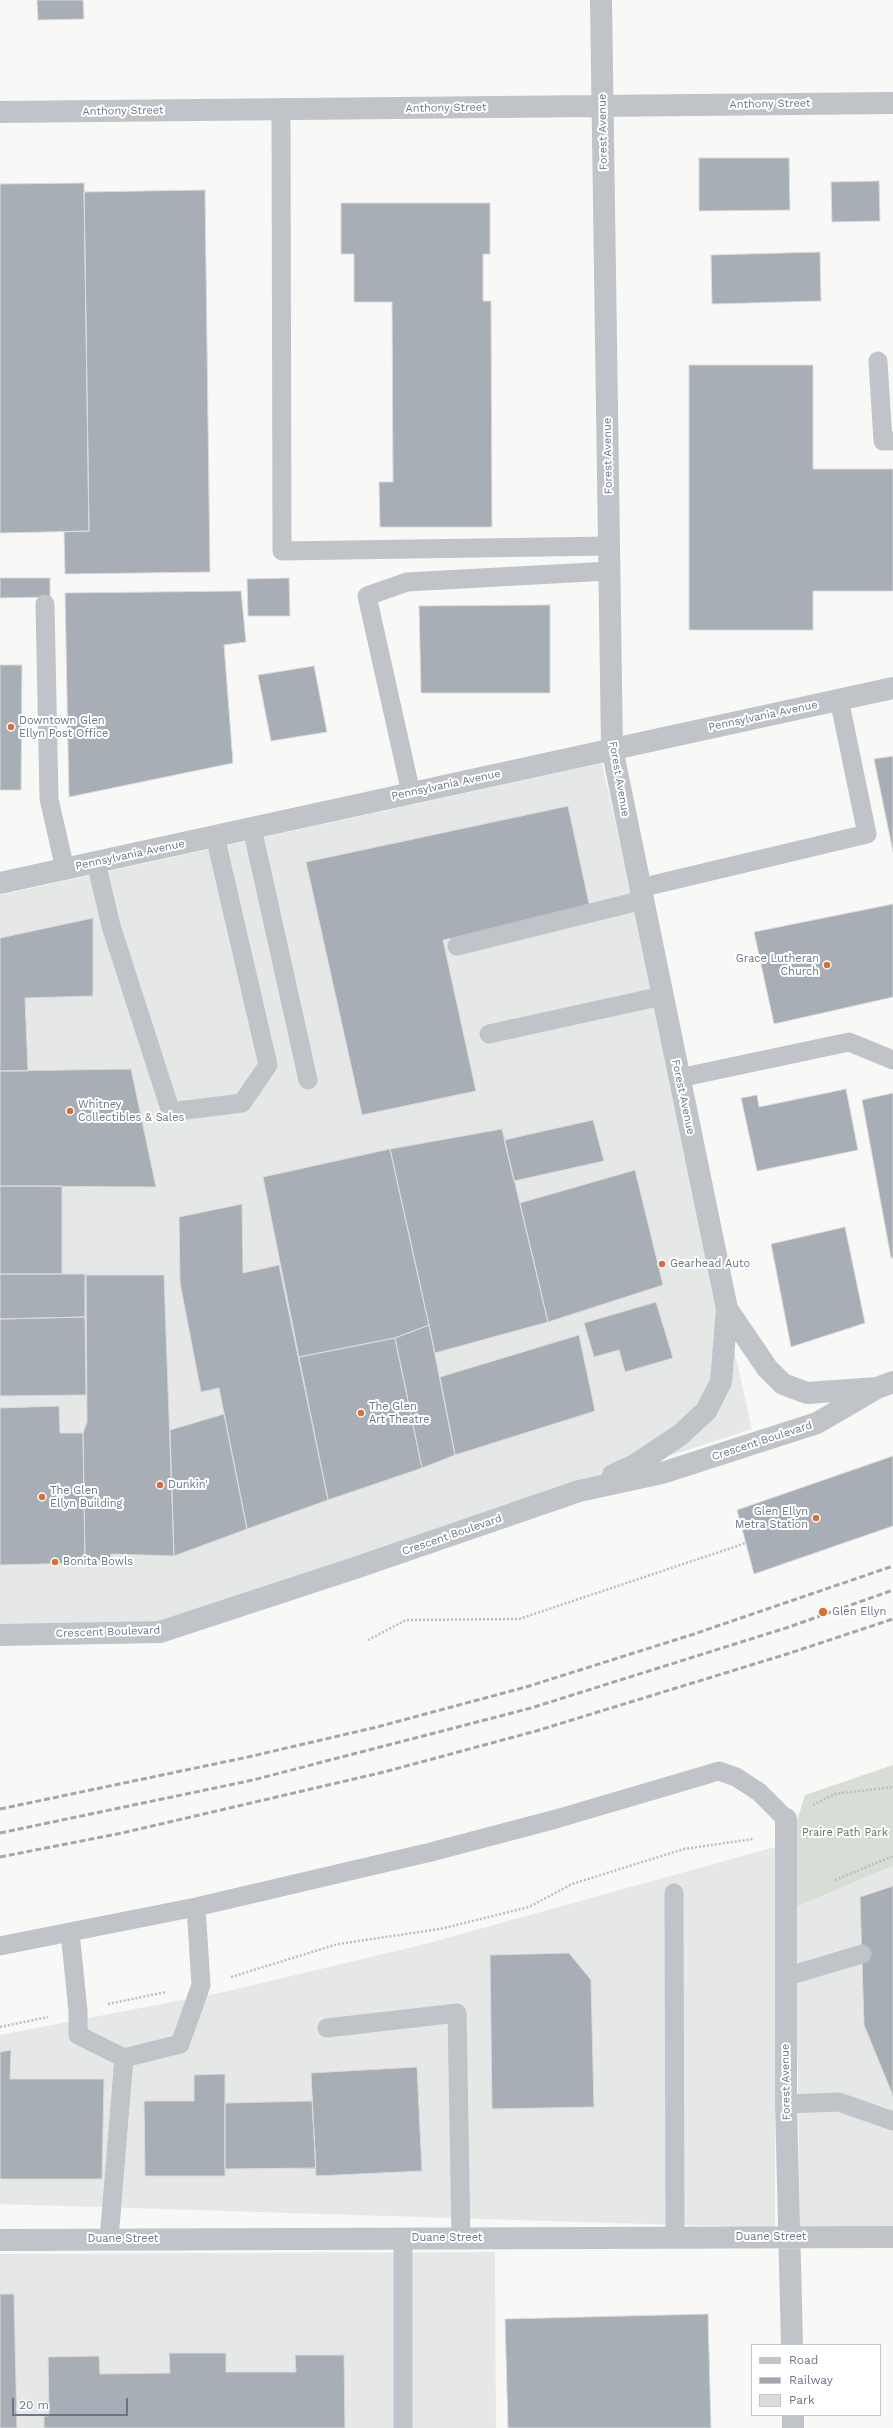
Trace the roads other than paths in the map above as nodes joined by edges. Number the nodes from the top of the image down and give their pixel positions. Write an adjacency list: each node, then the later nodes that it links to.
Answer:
1 (601, 0): 3 (street, Forest Avenue)
2 (893, 103): 3 (street, Anthony Street)
3 (603, 106): 4 (street, Anthony Street); 8 (street, Forest Avenue)
4 (281, 109): 5 (street, Anthony Street); 8 (lane)
5 (0, 112)
6 (878, 361): 7 (lane)
7 (893, 441)
8 (609, 546): 9 (street, Forest Avenue)
9 (609, 571): 13 (street, Forest Avenue); 14 (lane)
10 (45, 604): 18 (lane)
11 (893, 688): 12 (street, Pennsylvania Avenue)
12 (839, 699): 13 (street, Pennsylvania Avenue); 20 (lane)
13 (612, 748): 14 (street, Pennsylvania Avenue); 20 (street, Forest Avenue)
14 (411, 793): 15 (street, Pennsylvania Avenue)
15 (252, 828): 16 (street, Pennsylvania Avenue); 26 (lane)
16 (215, 836): 17 (street, Pennsylvania Avenue); 17 (lane)
17 (96, 862): 18 (street, Pennsylvania Avenue)
18 (65, 869): 19 (street, Pennsylvania Avenue)
19 (0, 883)
20 (641, 894): 21 (lane); 22 (street, Forest Avenue)
21 (457, 946)
22 (662, 996): 23 (lane); 25 (street, Forest Avenue)
23 (489, 1034)
24 (893, 1060): 25 (lane)
25 (679, 1078): 27 (street, Forest Avenue)
26 (308, 1080)
27 (727, 1309): 28 (street, Forest Avenue); 29 (street)
28 (885, 1385): 29 (street, Crescent Boulevard)
29 (579, 1491): 30 (street, Crescent Boulevard)
30 (0, 1635)
31 (786, 1819): 33 (lane); 37 (street, Forest Avenue)
32 (674, 1893): 46 (lane)
33 (196, 1907): 34 (lane); 39 (lane)
34 (70, 1932): 35 (lane); 39 (lane)
35 (0, 1946)
36 (862, 1954): 37 (lane)
37 (784, 1976): 40 (street, Forest Avenue)
38 (327, 2028): 45 (lane)
39 (124, 2058): 47 (lane)
40 (786, 2104): 41 (lane); 42 (street, Forest Avenue)
41 (893, 2121)
42 (788, 2237): 43 (street, Duane Street); 46 (street, Duane Street); 49 (street, Forest Avenue)
43 (893, 2237)
44 (403, 2238): 45 (street, Duane Street); 47 (street, Duane Street); 51 (lane)
45 (461, 2238): 46 (street, Duane Street)
46 (675, 2238)
47 (109, 2239): 48 (street, Duane Street)
48 (0, 2240)
49 (792, 2344)
50 (793, 2416): 52 (street)
51 (403, 2428)
52 (793, 2428)

